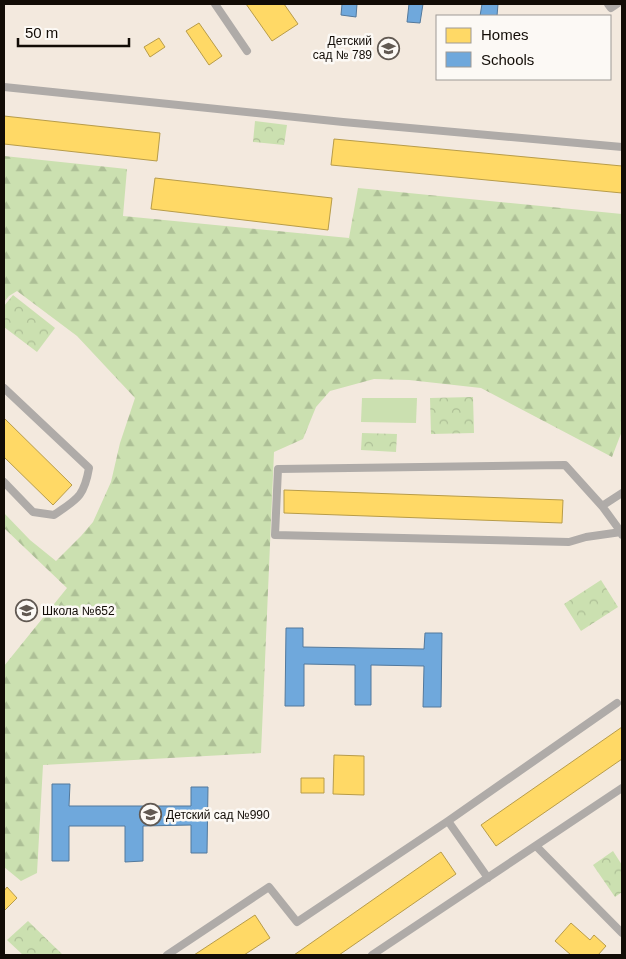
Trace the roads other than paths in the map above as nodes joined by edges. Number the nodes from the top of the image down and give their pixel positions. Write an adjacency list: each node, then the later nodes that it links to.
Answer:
1 (215, 4): 4 (lane)
2 (608, 4): 3 (lane)
3 (617, 4)
4 (247, 51)
5 (4, 87): 6 (lane)
6 (622, 148)
7 (4, 388): 8 (lane)
8 (4, 482)
9 (622, 493): 10 (lane)
10 (602, 506): 11 (lane); 11 (lane)
11 (621, 534)
12 (617, 703): 14 (lane)
13 (622, 788): 15 (lane)
14 (448, 821): 16 (lane); 18 (lane)
15 (536, 846): 16 (lane); 17 (lane)
16 (488, 878): 19 (lane)
17 (622, 933)
18 (167, 955)
19 (372, 955)

